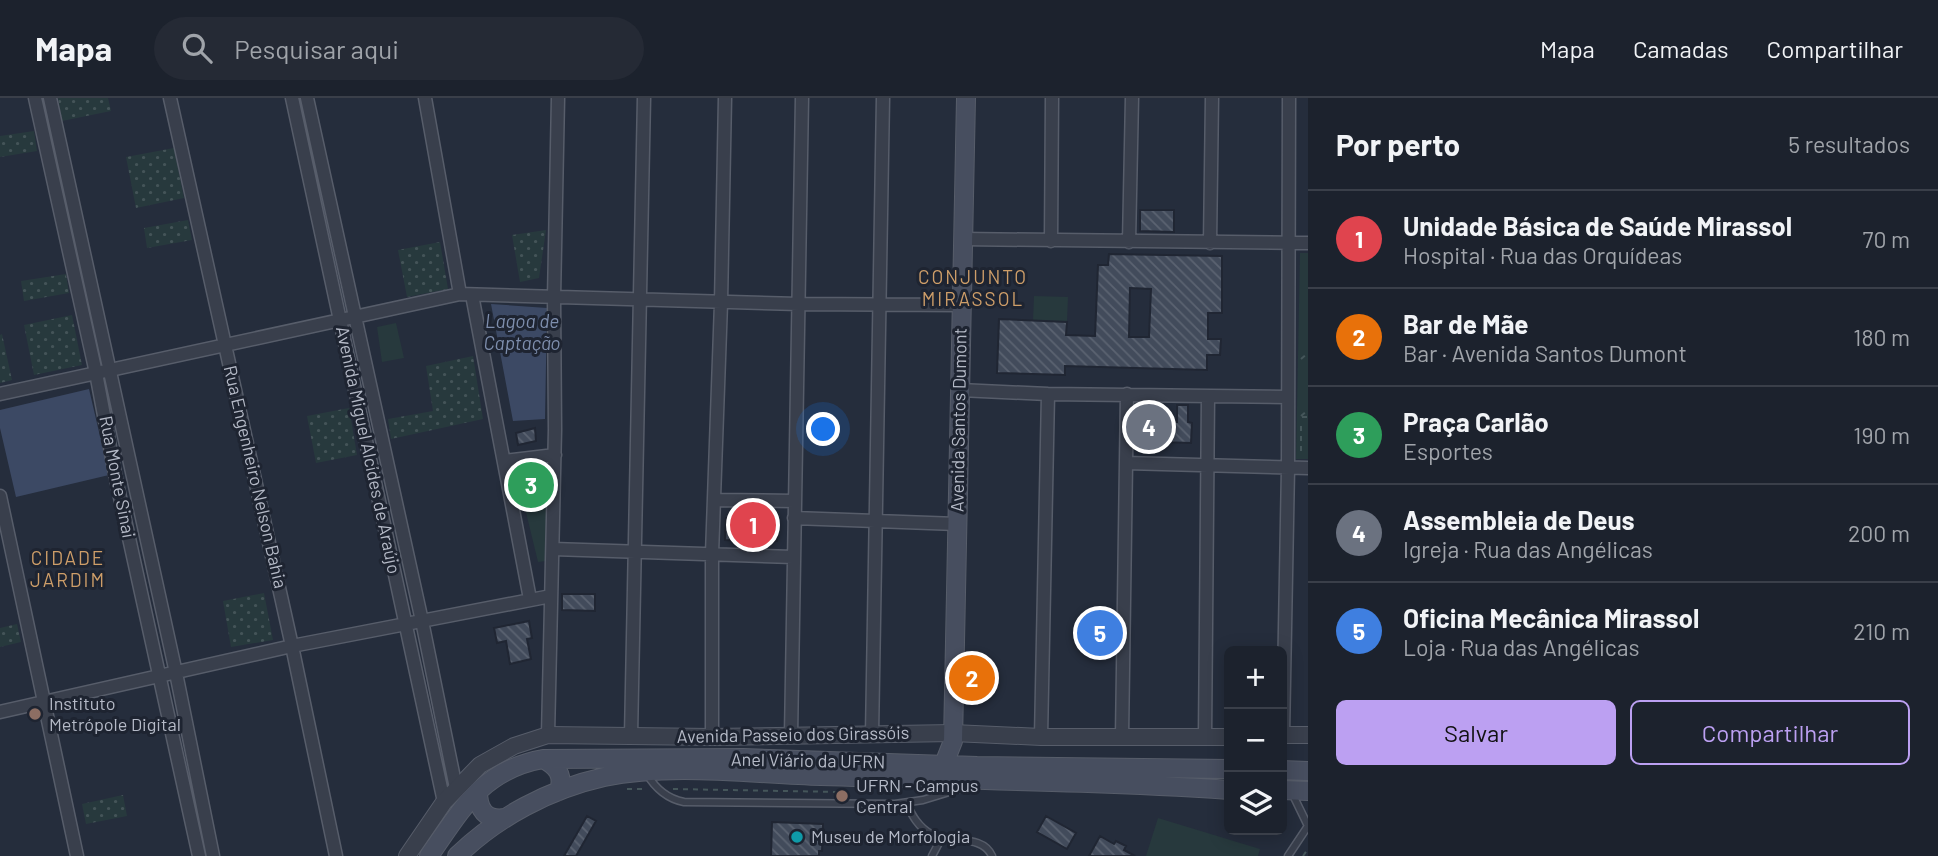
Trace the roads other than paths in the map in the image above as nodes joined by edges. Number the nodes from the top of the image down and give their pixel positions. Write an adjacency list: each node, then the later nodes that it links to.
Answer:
1 (36, 98): 34 (street, Rua Monte Sinai)
2 (50, 98): 33 (street, Rua Monte Sinai)
3 (170, 98): 32 (street, Rua Engenheiro Nelson Bahia)
4 (292, 98): 31 (street, Avenida Miguel Alcídes de Araújo)
5 (307, 98): 30 (street, Avenida Miguel Alcídes de Araújo)
6 (425, 98): 23 (street)
7 (558, 98): 24 (street)
8 (644, 98): 25 (street)
9 (725, 98): 26 (street)
10 (802, 98): 27 (street)
11 (883, 98): 29 (street)
12 (966, 98): 17 (main road, Avenida Santos Dumont)
13 (1052, 98): 18 (street)
14 (1132, 98): 19 (street)
15 (1212, 98): 20 (street)
16 (1289, 98): 21 (street)
17 (962, 239): 18 (street); 28 (main road, Avenida Santos Dumont)
18 (1051, 241): 19 (street)
19 (1129, 242): 20 (street)
20 (1210, 243): 21 (street)
21 (1288, 243): 22 (street); 40 (street)
22 (1308, 243)
23 (466, 294): 24 (street); 30 (street); 42 (street)
24 (554, 298): 25 (street); 41 (street)
25 (638, 300): 26 (street); 54 (street)
26 (721, 303): 27 (street); 48 (street)
27 (799, 304): 29 (street); 49 (street)
28 (961, 304): 29 (street); 35 (main road, Avenida Santos Dumont)
29 (879, 306): 51 (street)
30 (356, 317): 31 (street); 59 (street, Avenida Miguel Alcídes de Araújo)
31 (340, 320): 32 (street); 60 (street, Avenida Miguel Alcídes de Araújo)
32 (225, 345): 33 (street); 61 (street, Rua Engenheiro Nelson Bahia)
33 (110, 370): 34 (street); 62 (street, Rua Monte Sinai)
34 (96, 373): 36 (street); 63 (street, Rua Monte Sinai)
35 (960, 390): 37 (street); 52 (main road, Avenida Santos Dumont)
36 (0, 394)
37 (1048, 394): 38 (street); 75 (street)
38 (1127, 394): 39 (street); 43 (street)
39 (1208, 396): 40 (street); 44 (street)
40 (1287, 397): 45 (street)
41 (555, 455): 42 (street); 53 (street)
42 (504, 461): 58 (street)
43 (1126, 463): 44 (street); 76 (street)
44 (1208, 464): 45 (street); 77 (street)
45 (1287, 468): 46 (street); 65 (street)
46 (1308, 468)
47 (0, 496): 64 (street)
48 (714, 500): 49 (street); 55 (street)
49 (794, 501): 50 (street)
50 (794, 518): 51 (street); 56 (street)
51 (874, 520): 52 (street); 68 (street)
52 (957, 524): 74 (main road, Avenida Santos Dumont)
53 (553, 549): 54 (street); 57 (street)
54 (634, 551): 55 (street); 71 (street)
55 (712, 554): 56 (street); 73 (street)
56 (793, 557): 72 (street)
57 (551, 596): 58 (street); 67 (street)
58 (530, 599): 59 (street)
59 (422, 621): 60 (street); 87 (street, Avenida Miguel Alcídes de Araújo)
60 (406, 625): 61 (street); 93 (street, Avenida Miguel Alcídes de Araújo)
61 (292, 646): 62 (street); 101 (street, Rua Engenheiro Nelson Bahia)
62 (176, 673): 63 (street); 100 (street, Rua Monte Sinai)
63 (159, 677): 64 (street); 99 (street, Rua Monte Sinai)
64 (44, 703): 66 (street); 98 (street)
65 (1282, 709)
66 (0, 712)
67 (548, 735): 71 (street, Avenida Passeio dos Girassóis); 87 (street, Avenida Passeio dos Girassóis)
68 (872, 735): 72 (street, Avenida Passeio dos Girassóis); 74 (street, Avenida Passeio dos Girassóis)
69 (1287, 735): 70 (street)
70 (1308, 735)
71 (631, 736): 73 (street, Avenida Passeio dos Girassóis)
72 (791, 736): 73 (street, Avenida Passeio dos Girassóis)
73 (712, 737)
74 (953, 737): 75 (street, Avenida Passeio dos Girassóis); 80 (main road, Avenida Santos Dumont); 86 (main road)
75 (1041, 737): 76 (street, Avenida Passeio dos Girassóis)
76 (1122, 737): 77 (street, Avenida Passeio dos Girassóis)
77 (1205, 737): 78 (street, Avenida Passeio dos Girassóis)
78 (1224, 737)
79 (543, 759): 80 (main road, Anel Viário da UFRN); 89 (main road); 91 (main road, Anel Viário da UFRN)
80 (944, 764): 86 (main road, Anel Viário da UFRN)
81 (1197, 769): 82 (main road, Anel Viário da UFRN); 86 (main road, Anel Viário da UFRN); 88 (main road)
82 (1224, 769)
83 (1287, 770): 84 (main road)
84 (1308, 771)
85 (646, 772): 86 (main road, Anel Viário da UFRN); 89 (main road, Anel Viário da UFRN); 94 (lane)
86 (981, 773): 88 (main road, Anel Viário da UFRN); 94 (lane)
87 (456, 788): 93 (street, Avenida Passeio dos Girassóis)
88 (1198, 788): 90 (main road, Anel Viário da UFRN)
89 (559, 790): 95 (main road, Anel Viário da UFRN)
90 (1224, 790)
91 (478, 791): 95 (main road); 103 (main road, Anel Viário da UFRN)
92 (1293, 791): 96 (lane)
93 (444, 802): 102 (street, Avenida Passeio dos Girassóis)
94 (906, 803): 97 (lane)
95 (505, 818): 104 (main road, Anel Viário da UFRN)
96 (1308, 826): 107 (lane)
97 (941, 839): 105 (lane); 106 (lane)
98 (77, 856)
99 (199, 856)
100 (213, 856)
101 (336, 856)
102 (407, 856)
103 (429, 856)
104 (457, 856)
105 (932, 856)
106 (992, 856)
107 (1288, 856)

